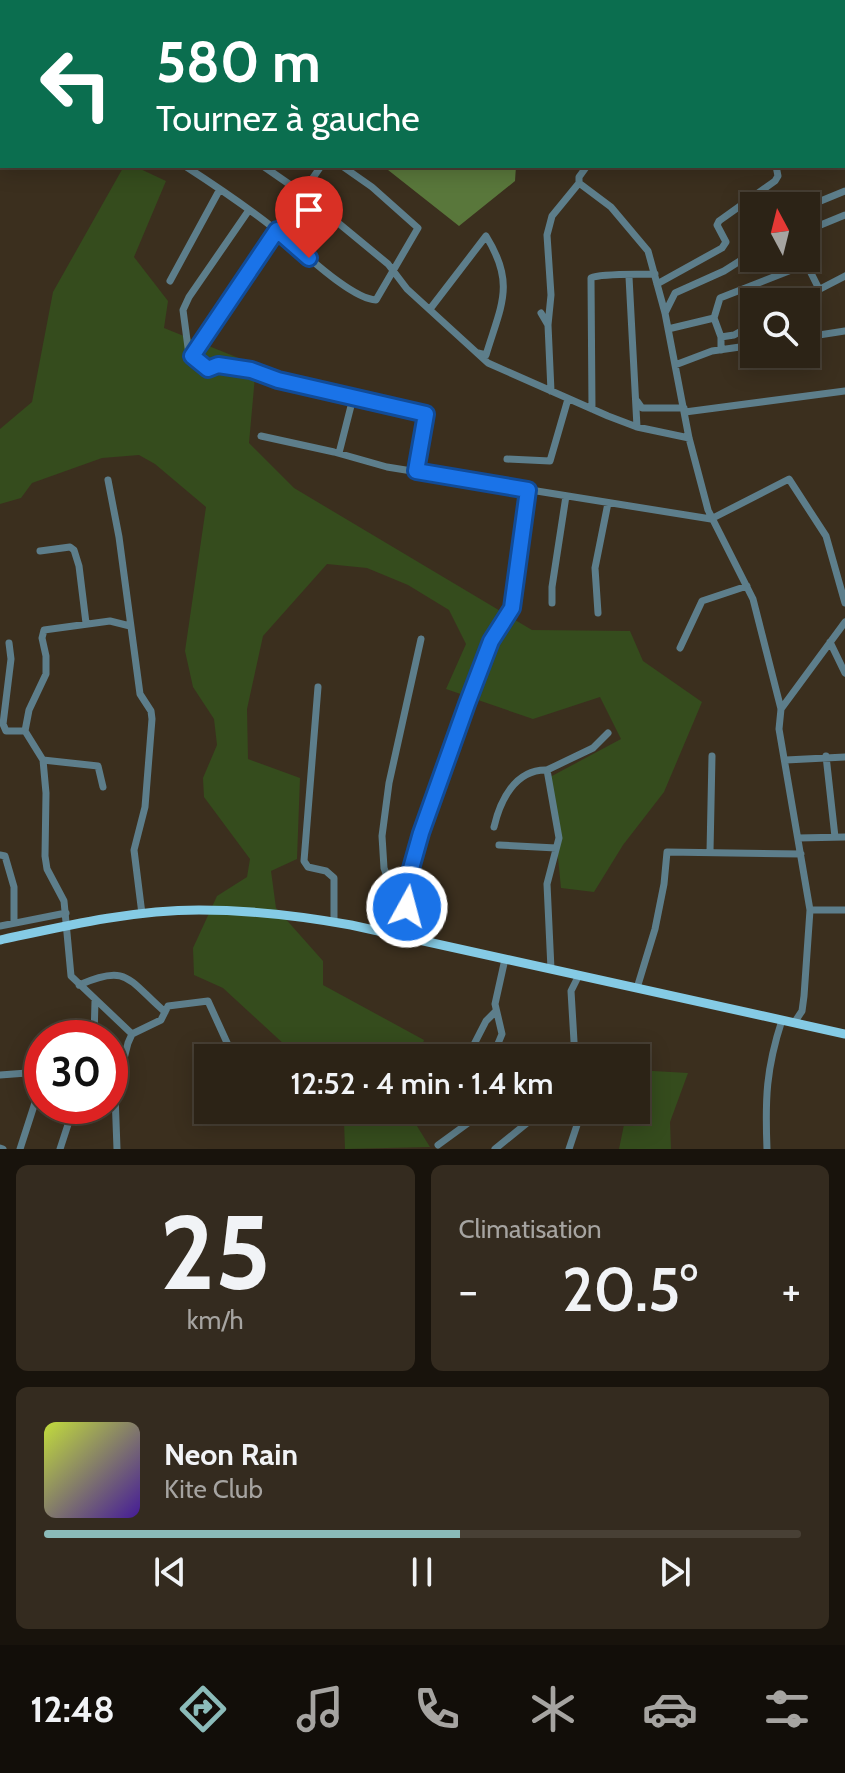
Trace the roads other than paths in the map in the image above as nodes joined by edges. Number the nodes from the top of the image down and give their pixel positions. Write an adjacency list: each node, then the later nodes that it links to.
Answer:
1 (188, 168): 8 (street)
2 (266, 168): 10 (street)
3 (320, 168): 10 (street)
4 (345, 168): 17 (street)
5 (586, 168): 7 (street)
6 (776, 168): 23 (street)
7 (579, 183): 19 (street); 29 (street)
8 (220, 189): 12 (street); 22 (street)
9 (845, 191): 11 (street)
10 (302, 193): 15 (street); 17 (street)
11 (820, 201)
12 (249, 210): 15 (street); 38 (street)
13 (845, 215): 14 (street)
14 (820, 225)
15 (277, 230): 17 (street); 38 (street)
16 (740, 261): 27 (street)
17 (393, 269): 25 (street)
18 (787, 272): 28 (street)
19 (655, 274): 21 (street); 23 (street)
20 (845, 276): 24 (street)
21 (629, 277): 44 (street); 45 (street)
22 (170, 281)
23 (657, 284): 27 (street)
24 (820, 288)
25 (430, 309): 37 (street); 37 (street)
26 (541, 313): 29 (street)
27 (665, 313): 30 (street)
28 (714, 318): 30 (street); 34 (street)
29 (548, 325): 40 (street)
30 (668, 329): 39 (street)
31 (845, 331): 33 (street)
32 (740, 332): 34 (street)
33 (820, 335)
34 (721, 337): 36 (street)
35 (740, 347): 36 (street)
36 (721, 350): 39 (street)
37 (477, 353): 40 (street)
38 (192, 356): 42 (street)
39 (675, 365): 46 (street)
40 (551, 391): 43 (street)
41 (845, 391): 46 (street)
42 (353, 398): 50 (street); 52 (street)
43 (568, 399): 45 (street); 51 (street)
44 (636, 399): 46 (street); 47 (street)
45 (592, 409): 47 (street)
46 (684, 410): 49 (street)
47 (637, 427): 49 (street)
48 (261, 436): 50 (street)
49 (689, 438): 57 (street)
50 (339, 453): 52 (street)
51 (507, 459)
52 (416, 471): 54 (street)
53 (108, 480): 65 (street)
54 (528, 490): 55 (street); 91 (street)
55 (566, 496): 56 (street); 60 (street)
56 (608, 503): 57 (street); 62 (street)
57 (711, 519): 59 (street); 61 (street)
58 (40, 551): 64 (street)
59 (747, 586): 69 (street); 72 (street)
60 (552, 603)
61 (845, 603)
62 (598, 613)
63 (845, 622): 67 (street)
64 (86, 623): 65 (street); 73 (street)
65 (130, 626): 95 (street)
66 (421, 639): 91 (street)
67 (830, 642): 70 (street); 72 (street)
68 (9, 643): 73 (street)
69 (680, 648)
70 (845, 673)
71 (318, 687): 96 (street)
72 (781, 709): 79 (street)
73 (25, 731): 78 (street)
74 (608, 733): 80 (street)
75 (712, 756): 88 (street)
76 (826, 756): 77 (street); 79 (street); 83 (street)
77 (845, 757)
78 (43, 760): 81 (street); 94 (street)
79 (786, 760): 85 (street)
80 (547, 770): 82 (street); 87 (street)
81 (103, 787)
82 (494, 827)
83 (835, 837): 84 (street); 85 (street)
84 (845, 837)
85 (798, 838): 89 (street)
86 (499, 845): 87 (street)
87 (556, 848): 103 (street)
88 (710, 852): 89 (street); 106 (street)
89 (801, 854): 92 (street)
90 (0, 855): 97 (street)
91 (403, 897): 100 (street)
92 (810, 910): 93 (street); 112 (street)
93 (845, 910)
94 (66, 913): 97 (street); 99 (street)
95 (142, 914): 96 (main road); 99 (main road)
96 (334, 922): 100 (main road)
97 (14, 923): 98 (street)
98 (0, 926)
99 (67, 926): 101 (main road); 105 (street)
100 (396, 935): 102 (main road)
101 (0, 940)
102 (505, 959): 103 (main road); 109 (street)
103 (551, 969): 104 (main road)
104 (579, 975): 106 (main road); 118 (street)
105 (79, 985): 107 (street); 108 (street)
106 (637, 988): 111 (main road)
107 (95, 1001): 110 (street); 113 (street)
108 (165, 1012): 113 (street); 115 (street)
109 (495, 1012): 116 (street); 117 (street)
110 (94, 1020)
111 (782, 1020): 112 (main road); 134 (street)
112 (794, 1023): 114 (main road)
113 (132, 1034): 119 (street)
114 (845, 1034)
115 (228, 1044)
116 (474, 1044)
117 (498, 1044)
118 (574, 1044)
119 (128, 1046)
120 (24, 1073): 121 (street)
121 (0, 1075)
122 (28, 1124): 130 (street)
123 (68, 1124): 131 (street)
124 (115, 1124): 132 (street)
125 (467, 1124): 128 (street)
126 (527, 1124): 129 (street)
127 (579, 1124): 133 (street)
128 (438, 1145)
129 (499, 1148)
130 (20, 1149)
131 (60, 1149)
132 (117, 1149)
133 (569, 1149)
134 (767, 1149)

